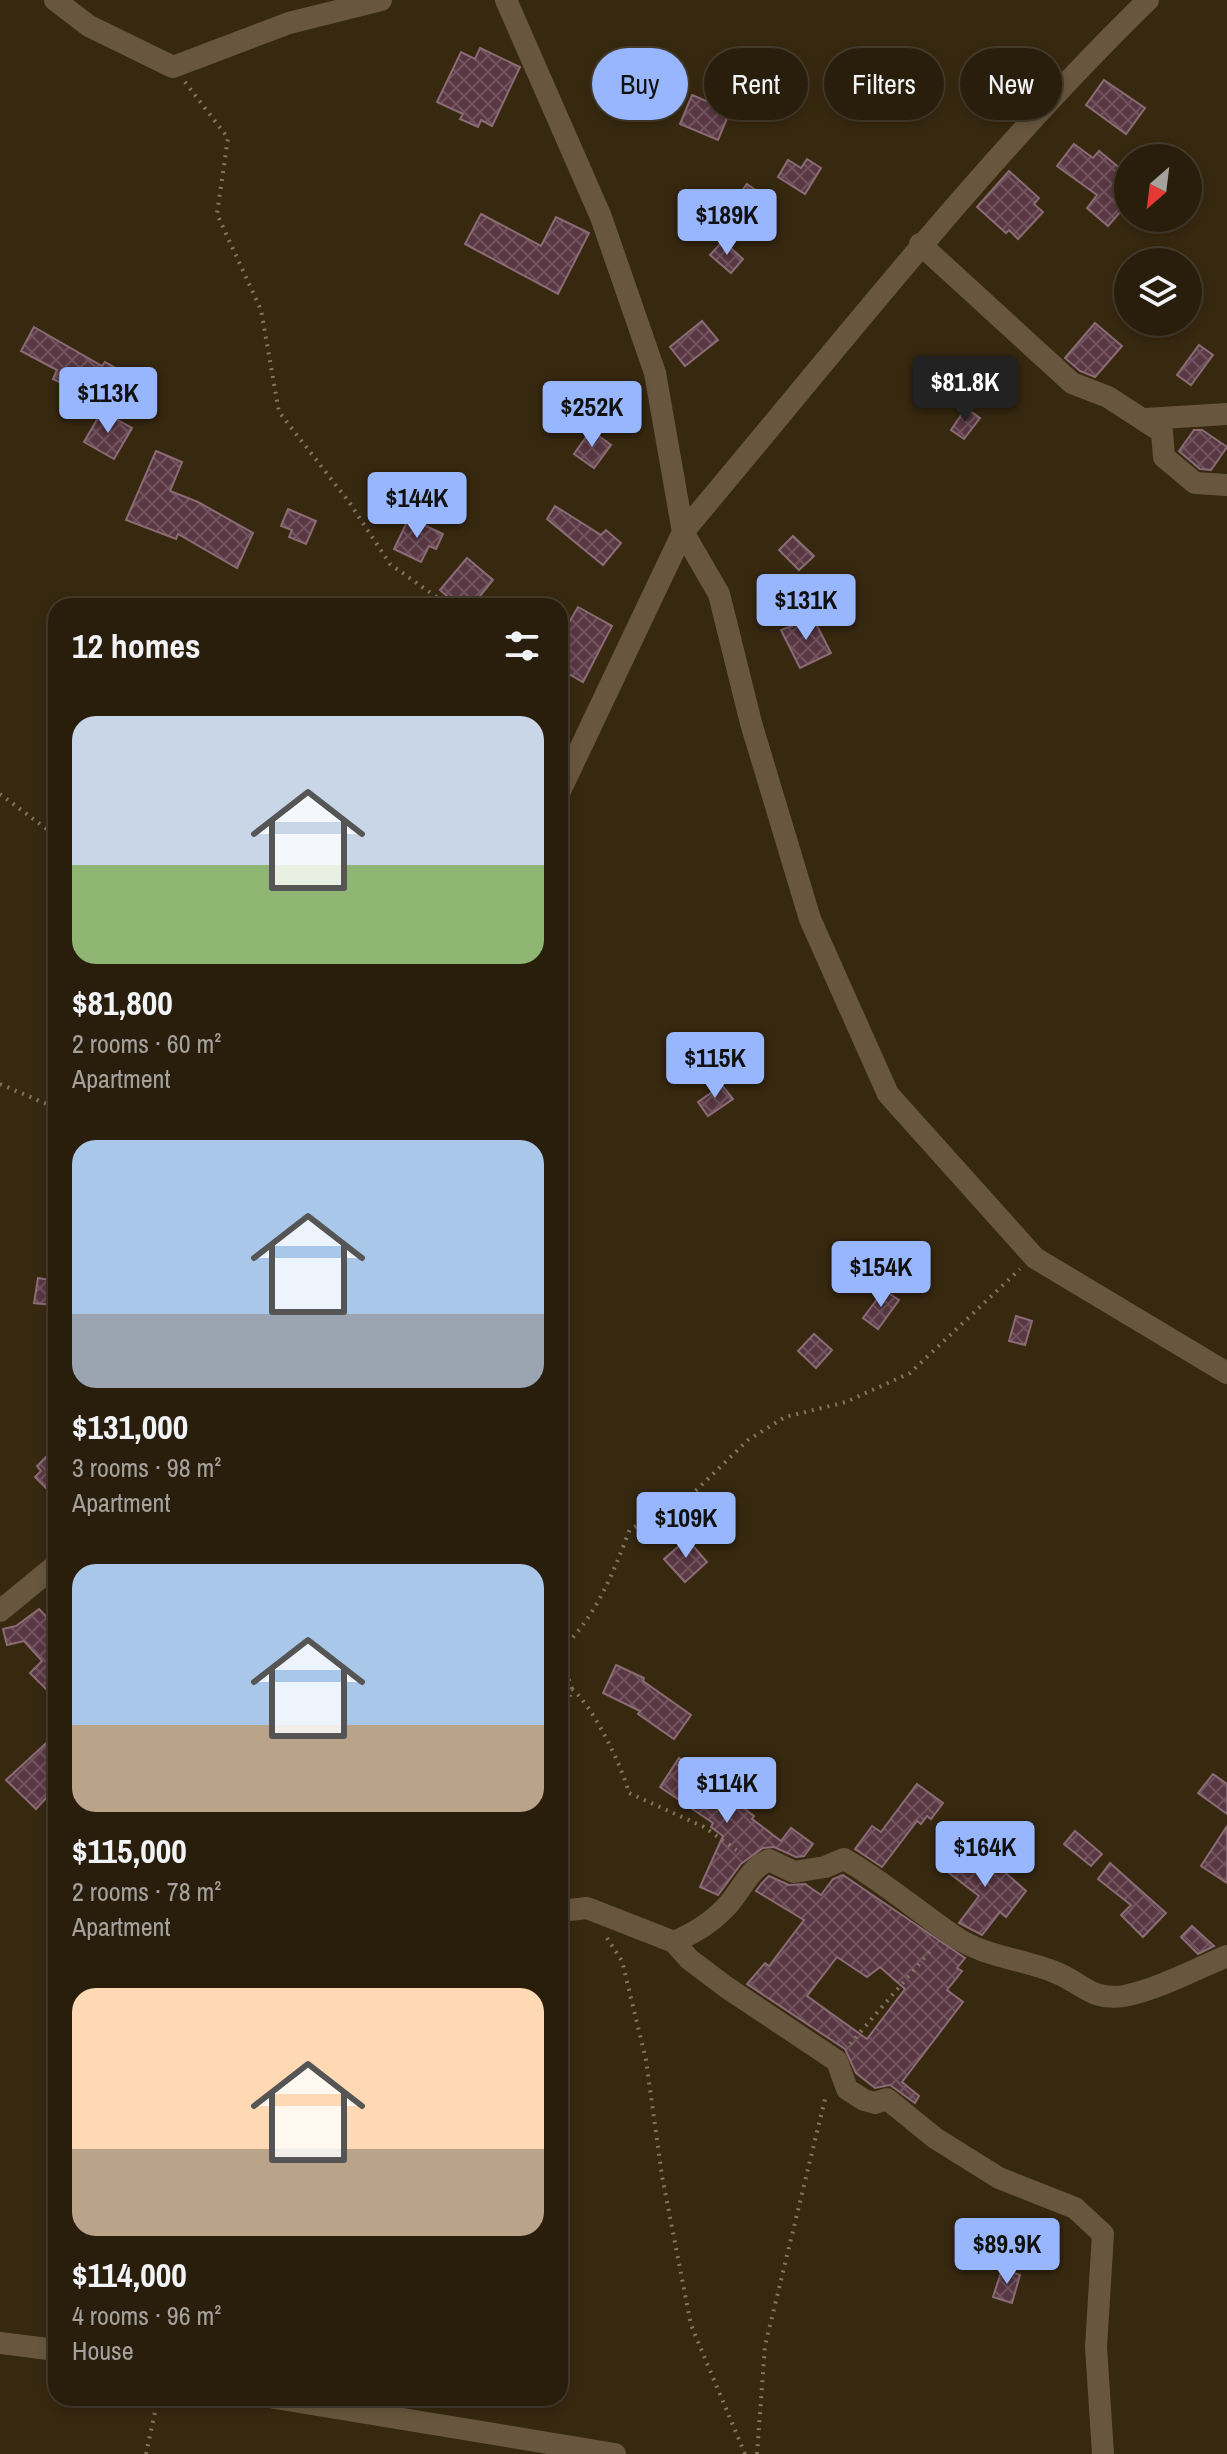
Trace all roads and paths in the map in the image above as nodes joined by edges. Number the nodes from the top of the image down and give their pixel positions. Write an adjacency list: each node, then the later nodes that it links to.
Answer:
1 (55, 0): 5 (street)
2 (381, 0): 5 (street)
3 (506, 0): 10 (street)
4 (1148, 0): 6 (street)
5 (173, 67): 11 (path)
6 (920, 244): 8 (street); 10 (street)
7 (1227, 414): 8 (street)
8 (1145, 419): 9 (street)
9 (1227, 485)
10 (683, 532): 12 (street); 17 (street)
11 (438, 598)
12 (568, 774)
13 (0, 794): 14 (path)
14 (48, 830)
15 (0, 1084): 16 (path)
16 (48, 1105)
17 (1035, 1258): 18 (street); 21 (path)
18 (1227, 1373)
19 (48, 1572): 20 (street)
20 (0, 1611)
21 (568, 1642)
22 (568, 1677): 23 (path)
23 (572, 1689): 24 (path); 25 (path)
24 (568, 1702)
25 (758, 1864): 28 (street); 29 (street)
26 (587, 1908): 27 (street); 29 (street); 38 (path)
27 (568, 1910)
28 (947, 1930): 30 (street); 31 (path)
29 (674, 1942): 31 (street)
30 (1227, 1956)
31 (837, 2061): 39 (path); 40 (street)
32 (0, 2343): 33 (street)
33 (48, 2349)
34 (156, 2406): 36 (path)
35 (324, 2406): 37 (street)
36 (146, 2454)
37 (615, 2454)
38 (745, 2454)
39 (757, 2454)
40 (1103, 2454)

